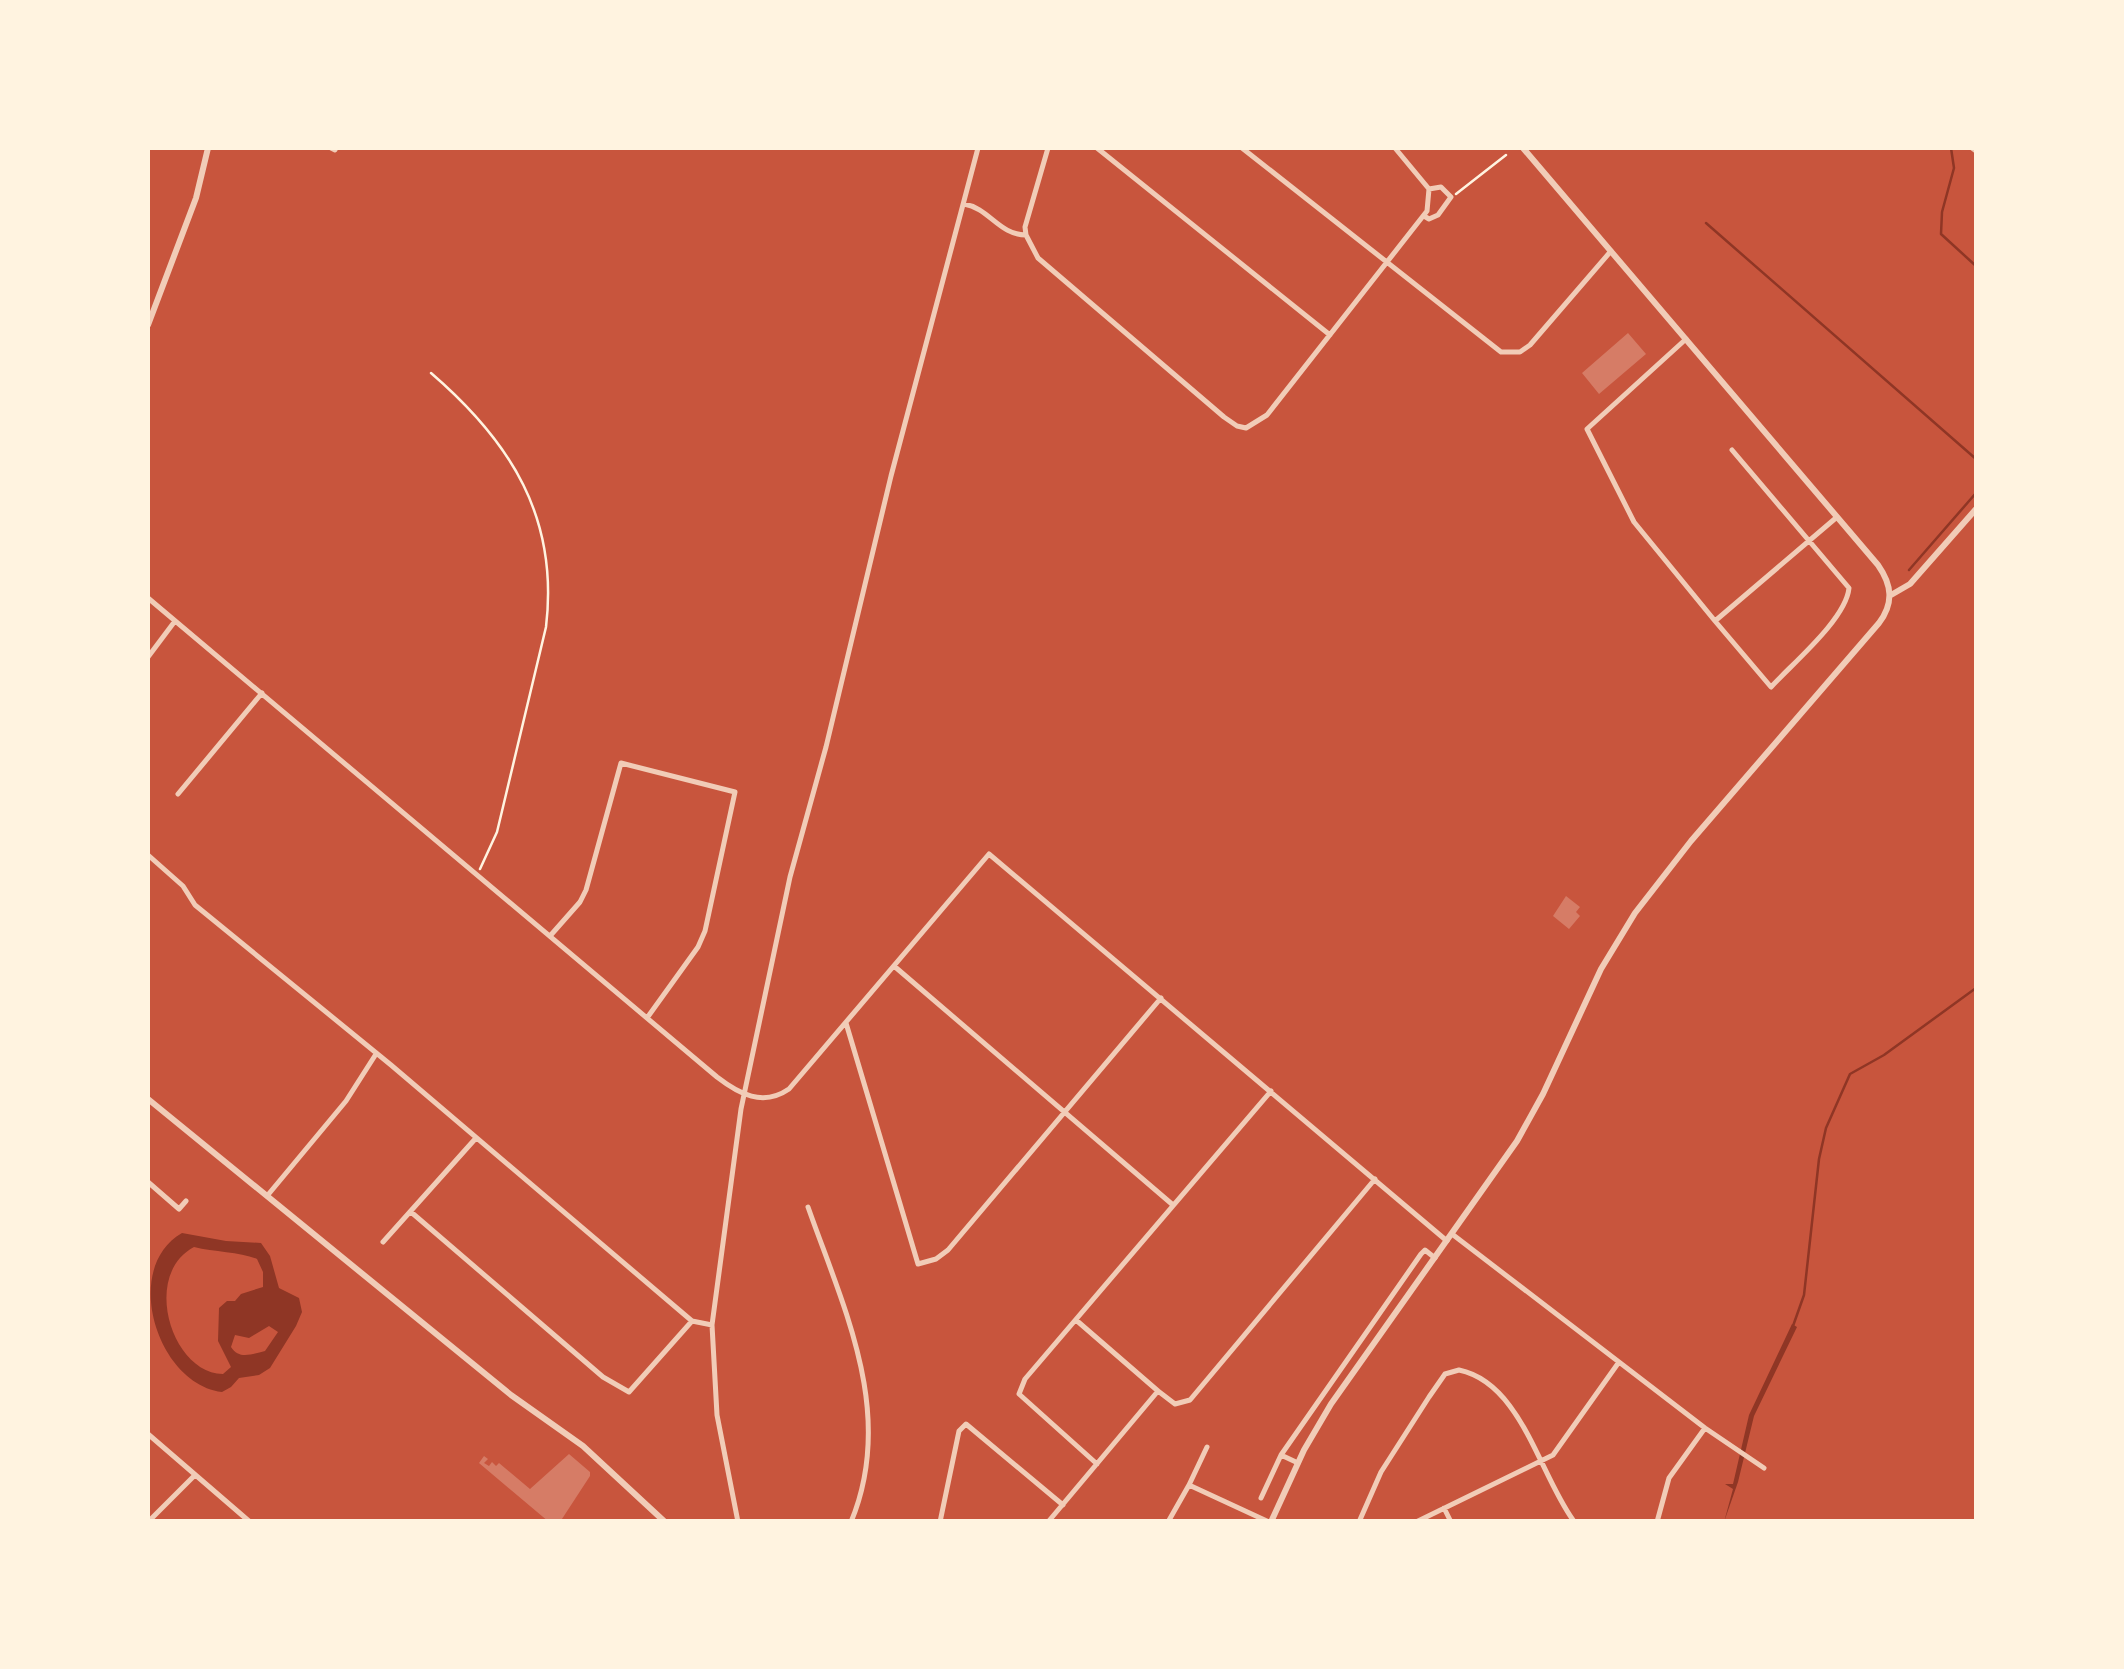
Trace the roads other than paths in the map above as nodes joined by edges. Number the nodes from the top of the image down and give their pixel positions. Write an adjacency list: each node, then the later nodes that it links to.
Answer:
1 (208, 148): 14 (street)
2 (978, 148): 9 (street)
3 (1048, 148): 11 (street)
4 (1097, 148): 15 (street)
5 (1242, 148): 13 (street)
6 (1395, 148): 8 (street)
7 (1523, 148): 12 (street)
8 (1428, 188): 10 (street); 10 (street)
9 (964, 204): 11 (street); 36 (street)
10 (1424, 216): 13 (street)
11 (1026, 236): 15 (street)
12 (1611, 251): 13 (street); 16 (street)
13 (1389, 260): 15 (street)
14 (148, 325)
15 (1330, 334)
16 (1686, 340): 19 (street); 24 (street)
17 (1732, 450): 20 (street)
18 (1976, 509): 21 (street)
19 (1837, 517): 20 (street); 21 (street)
20 (1809, 540): 24 (street); 24 (street)
21 (1891, 595): 47 (street)
22 (148, 598): 23 (street)
23 (175, 620): 25 (street); 26 (street)
24 (1716, 621)
25 (148, 657)
26 (262, 694): 27 (street); 29 (street)
27 (178, 794)
28 (148, 855): 34 (street)
29 (550, 936): 32 (street); 32 (street)
30 (894, 966): 31 (street); 33 (street); 38 (street)
31 (1161, 998): 35 (street); 38 (street)
32 (646, 1018): 36 (street)
33 (846, 1023): 36 (street); 38 (street)
34 (376, 1054): 39 (street); 42 (street)
35 (1271, 1091): 40 (street); 45 (street)
36 (743, 1095): 52 (street)
37 (148, 1099): 42 (street)
38 (1065, 1114): 45 (street)
39 (476, 1138): 46 (street); 51 (street)
40 (1375, 1179): 47 (street); 54 (street)
41 (148, 1182): 43 (street)
42 (267, 1196): 71 (street)
43 (186, 1201)
44 (808, 1206): 73 (street)
45 (1174, 1206): 50 (street)
46 (410, 1212): 48 (street); 51 (street)
47 (1449, 1237): 49 (street); 53 (street)
48 (383, 1242)
49 (1435, 1258): 58 (street); 59 (street)
50 (1077, 1319): 54 (street); 61 (street)
51 (692, 1320): 52 (street)
52 (712, 1325): 72 (street)
53 (1619, 1362): 55 (street); 60 (street)
54 (1158, 1392): 61 (street)
55 (1705, 1428): 62 (street); 82 (street)
56 (149, 1438): 63 (street)
57 (1207, 1448): 64 (street)
58 (1281, 1455): 59 (street); 65 (street)
59 (1298, 1463): 77 (street)
60 (1540, 1463): 67 (street); 68 (street); 78 (street)
61 (1096, 1464): 66 (street)
62 (1764, 1468)
63 (195, 1475): 69 (street); 70 (street)
64 (1189, 1485): 76 (street); 77 (street)
65 (1261, 1498)
66 (1063, 1505): 74 (street); 75 (street)
67 (1444, 1508): 79 (street); 80 (street)
68 (1573, 1521): 81 (street)
69 (148, 1522)
70 (250, 1522)
71 (664, 1522)
72 (738, 1522)
73 (851, 1522)
74 (940, 1522)
75 (1048, 1522)
76 (1168, 1522)
77 (1270, 1522)
78 (1360, 1522)
79 (1416, 1522)
80 (1451, 1522)
81 (1584, 1522)
82 (1657, 1522)

